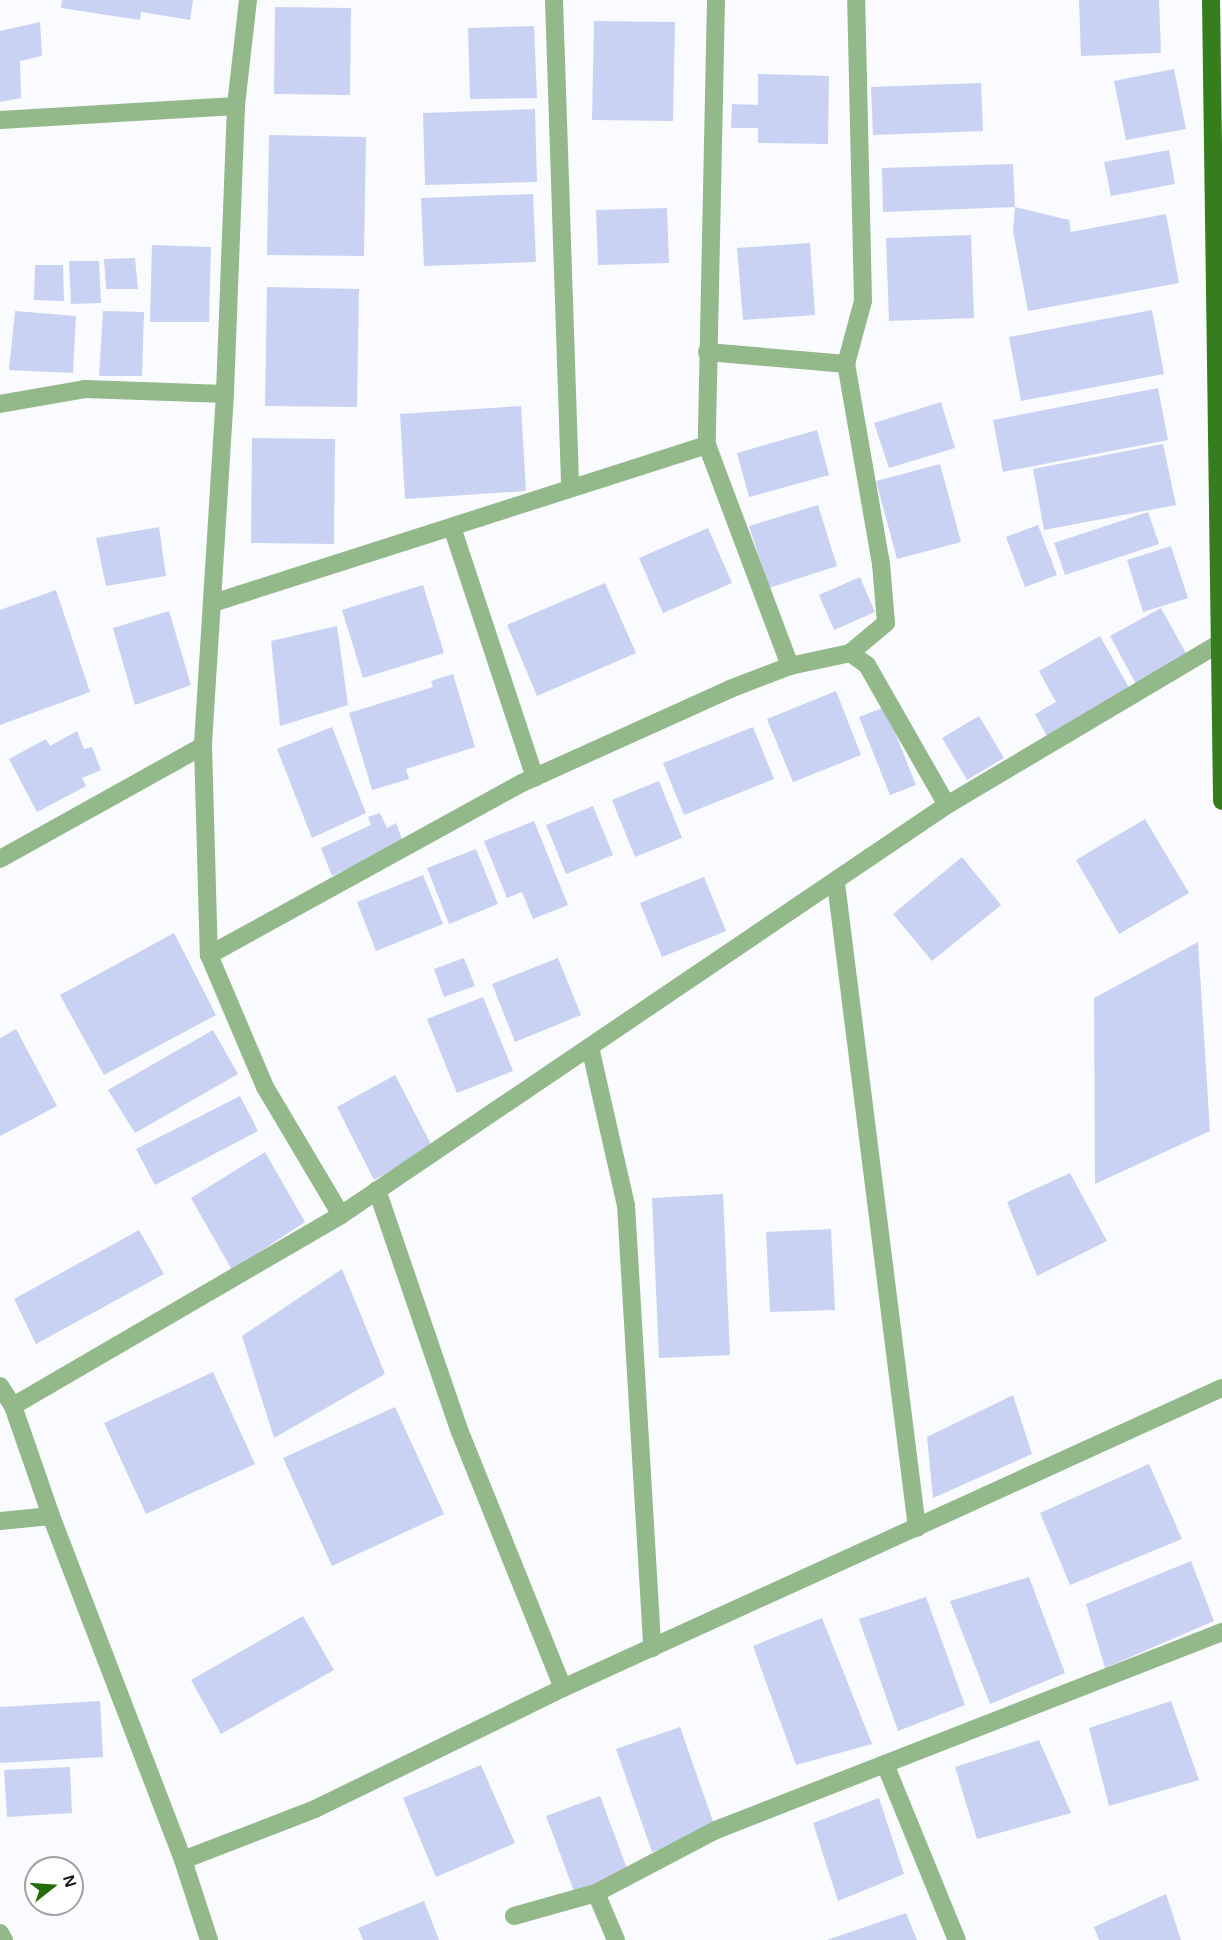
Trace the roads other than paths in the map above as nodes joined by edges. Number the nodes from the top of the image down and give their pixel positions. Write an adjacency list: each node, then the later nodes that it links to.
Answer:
1 (248, 0): 6 (street)
2 (554, 0): 14 (street)
3 (716, 0): 8 (street)
4 (856, 0): 10 (street)
5 (1211, 0): 9 (main road)
6 (236, 106): 7 (street); 11 (street)
7 (0, 120)
8 (707, 352): 10 (street); 13 (street)
9 (1219, 353): 17 (main road)
10 (846, 364): 18 (street)
11 (225, 394): 12 (street); 16 (street)
12 (0, 404)
13 (707, 445): 14 (street); 19 (street)
14 (570, 488): 15 (street)
15 (452, 527): 16 (street); 21 (street)
16 (213, 603): 20 (street)
17 (1220, 643): 22 (main road); 23 (street)
18 (850, 653): 19 (street); 23 (street)
19 (790, 666): 21 (street)
20 (203, 746): 24 (street); 26 (street)
21 (535, 778): 26 (street)
22 (1222, 801)
23 (947, 805): 25 (street)
24 (2, 855)
25 (836, 883): 27 (street); 35 (street)
26 (209, 955): 29 (street)
27 (590, 1047): 28 (street); 37 (street)
28 (376, 1190): 29 (street); 38 (street)
29 (341, 1215): 32 (street)
30 (0, 1386): 32 (street)
31 (1222, 1388): 35 (street)
32 (12, 1406): 33 (street)
33 (51, 1516): 34 (street); 40 (street)
34 (0, 1521)
35 (917, 1528): 37 (street)
36 (1222, 1632): 39 (street)
37 (652, 1648): 38 (street)
38 (563, 1688): 40 (street)
39 (885, 1764): 41 (street); 47 (street)
40 (183, 1860): 45 (street)
41 (596, 1893): 42 (street); 46 (street)
42 (514, 1916)
43 (0, 1933): 44 (street)
44 (4, 1940)
45 (209, 1940)
46 (616, 1940)
47 (957, 1940)

